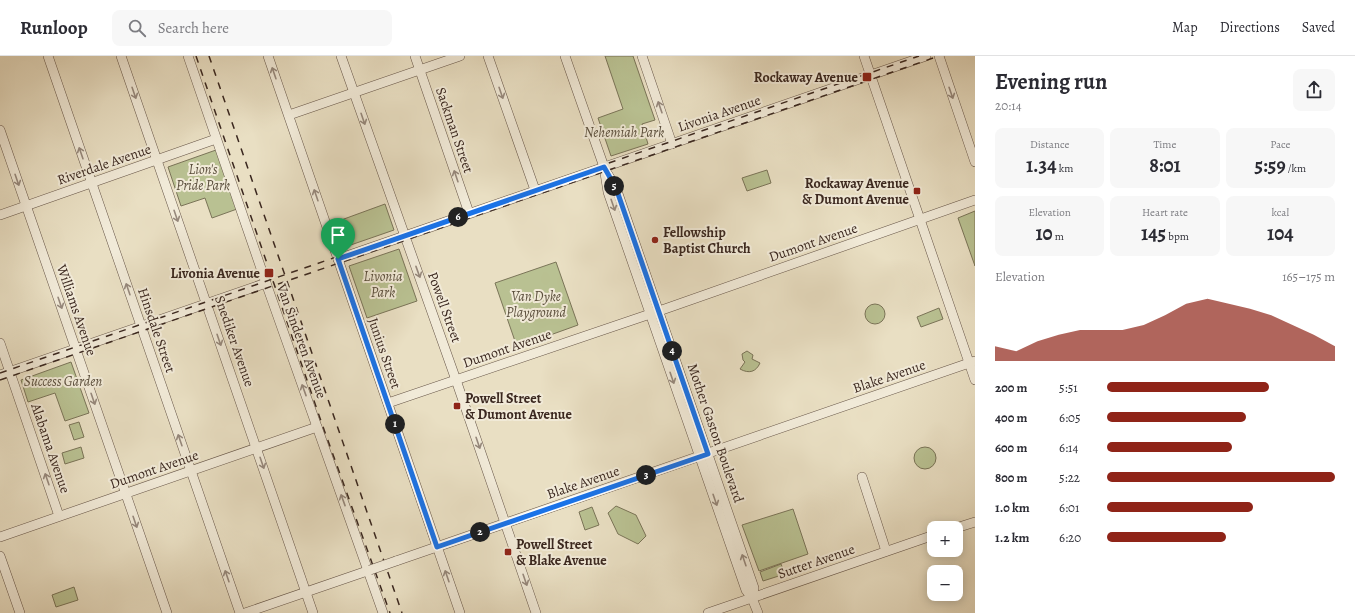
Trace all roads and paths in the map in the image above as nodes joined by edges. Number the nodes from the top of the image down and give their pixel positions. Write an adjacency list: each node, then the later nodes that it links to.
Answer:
1 (48, 56): 24 (street, Hinsdale Street, one-way to 1)
2 (121, 56): 21 (street, Snediker Avenue, one-way to 21)
3 (188, 56): 19 (street, Van Sinderen Avenue)
4 (268, 56): 17 (street, Junius Street, one-way to 4)
5 (341, 56): 16 (street, Powell Street)
6 (415, 56): 14 (street, Sackman Street)
7 (460, 56): 14 (street)
8 (488, 56): 25 (street, one-way to 25)
9 (566, 56): 23 (street, Mother Gaston Boulevard)
10 (642, 56): 20 (street, one-way to 10)
11 (864, 56): 15 (street)
12 (926, 56): 15 (street, Livonia Avenue)
13 (939, 56): 22 (street, one-way to 22)
14 (420, 70): 16 (street); 28 (street, Sackman Street, one-way to 14)
15 (871, 76): 20 (street, Livonia Avenue); 30 (street)
16 (354, 93): 17 (street); 31 (street, Powell Street, one-way to 31)
17 (288, 115): 32 (street, Junius Street, one-way to 17)
18 (0, 130): 27 (street, Williams Avenue, one-way to 27)
19 (216, 140): 21 (street, Riverdale Avenue); 33 (street, Van Sinderen Avenue)
20 (672, 144): 23 (street, Livonia Avenue)
21 (157, 160): 24 (street, Riverdale Avenue); 34 (street, Snediker Avenue, one-way to 34)
22 (975, 162)
23 (604, 167): 25 (street, Livonia Avenue); 35 (street, Mother Gaston Boulevard)
24 (92, 183): 27 (street, Riverdale Avenue); 36 (street, Hinsdale Street, one-way to 24)
25 (535, 190): 28 (street, Livonia Avenue)
26 (975, 200): 30 (street, Dumont Avenue)
27 (26, 206): 29 (street, Riverdale Avenue); 38 (street, Williams Avenue, one-way to 38)
28 (469, 213): 31 (street, Livonia Avenue)
29 (0, 215)
30 (920, 220): 35 (street, Dumont Avenue); 39 (street)
31 (404, 236): 32 (street, Livonia Avenue); 42 (street, Powell Street, one-way to 42)
32 (338, 259): 44 (street, Junius Street)
33 (266, 283): 34 (street); 45 (street, Van Sinderen Avenue, one-way to 33)
34 (207, 303): 36 (street); 46 (street, Snediker Avenue, one-way to 46)
35 (655, 313): 42 (street, Dumont Avenue); 47 (street, Mother Gaston Boulevard)
36 (141, 326): 38 (street); 48 (street, Hinsdale Street, one-way to 36)
37 (0, 343): 40 (street, Alabama Avenue)
38 (75, 349): 40 (street); 50 (street, Williams Avenue, one-way to 50)
39 (972, 362): 43 (street); 47 (street, Blake Avenue)
40 (10, 371): 41 (street); 51 (street, Alabama Avenue, one-way to 40)
41 (0, 374)
42 (456, 380): 44 (street, Dumont Avenue); 53 (street, Powell Street, one-way to 53)
43 (975, 380)
44 (388, 403): 57 (street, Junius Street)
45 (317, 427): 46 (street, Dumont Avenue); 60 (street, Van Sinderen Avenue, one-way to 45)
46 (256, 448): 48 (street, Dumont Avenue); 61 (street, Snediker Avenue, one-way to 61)
47 (704, 455): 53 (street, Blake Avenue); 62 (street, Mother Gaston Boulevard)
48 (191, 471): 50 (street, Dumont Avenue); 65 (street, Hinsdale Street, one-way to 48)
49 (862, 477): 58 (street)
50 (125, 494): 51 (street, Dumont Avenue); 64 (street, Williams Avenue, one-way to 64)
51 (59, 516): 55 (street, Dumont Avenue)
52 (975, 522): 54 (street)
53 (506, 523): 57 (street, Blake Avenue); 70 (street, Powell Street, one-way to 70)
54 (963, 526)
55 (0, 537)
56 (927, 538): 58 (street, Sutter Avenue)
57 (437, 547): 60 (street, Blake Avenue, bridge); 69 (street, Junius Street, one-way to 57)
58 (886, 551): 62 (street, Sutter Avenue)
59 (0, 556): 63 (street)
60 (369, 570): 61 (street, Blake Avenue); 68 (street, Van Sinderen Avenue)
61 (306, 592): 66 (street, Blake Avenue); 67 (street, Snediker Avenue)
62 (752, 598): 71 (street, Sutter Avenue); 72 (street, Mother Gaston Boulevard)
63 (20, 613)
64 (167, 613)
65 (240, 613)
66 (245, 613)
67 (313, 613)
68 (383, 613)
69 (460, 613)
70 (536, 613)
71 (708, 613)
72 (758, 613)

